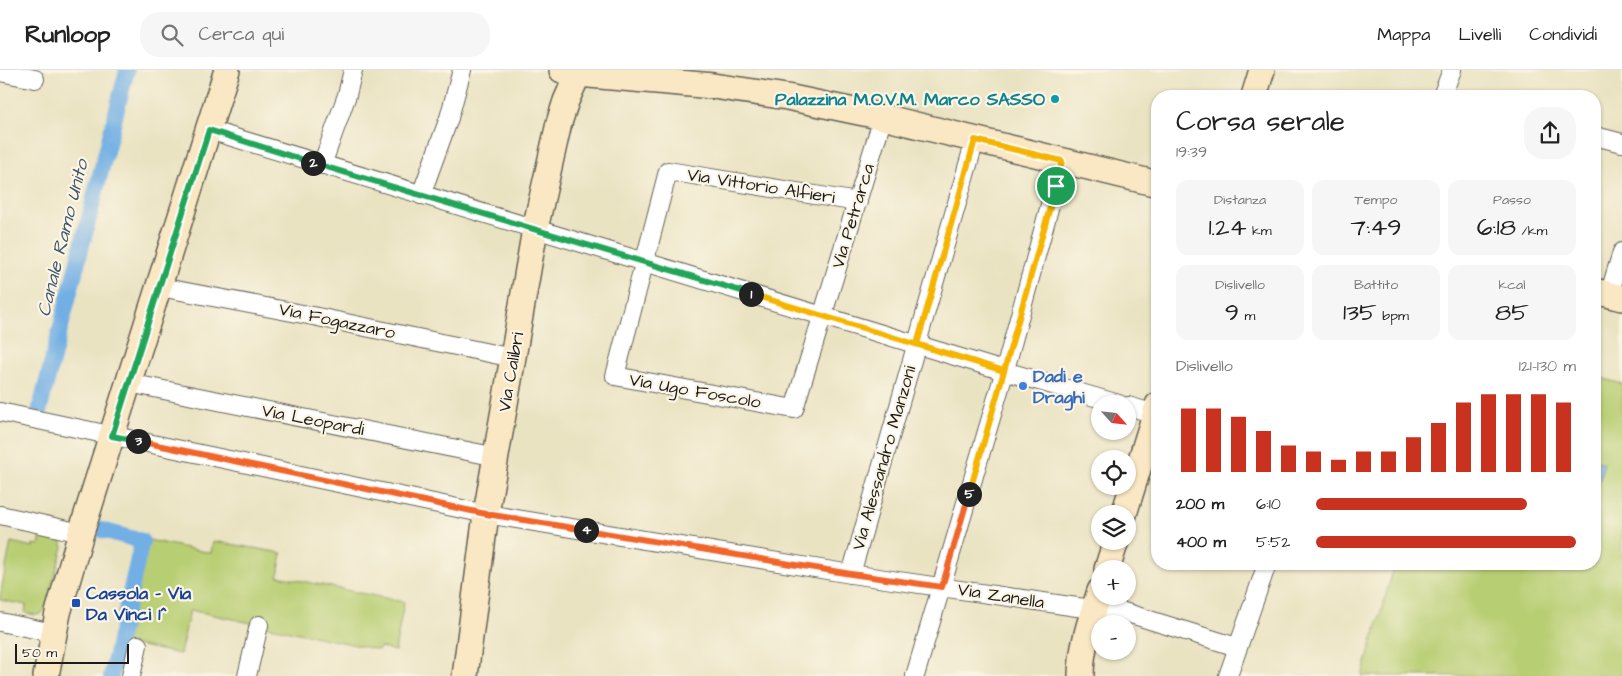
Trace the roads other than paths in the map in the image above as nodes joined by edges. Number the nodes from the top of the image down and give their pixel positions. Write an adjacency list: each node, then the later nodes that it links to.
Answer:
1 (227, 70): 12 (street)
2 (353, 70): 17 (street)
3 (462, 70): 19 (street)
4 (1262, 70): 9 (street)
5 (1452, 70): 10 (street)
6 (0, 72): 8 (street)
7 (584, 72): 11 (street); 21 (street, Via Calibri)
8 (35, 79)
9 (1256, 90)
10 (1447, 90)
11 (883, 117): 14 (street); 20 (street, Via Petrarca)
12 (209, 130): 17 (street); 24 (street)
13 (1601, 138): 15 (street)
14 (975, 140): 16 (street); 27 (street, Via Alessandro Manzoni)
15 (1622, 143)
16 (1062, 161): 18 (street); 29 (street)
17 (322, 165): 19 (street)
18 (1151, 182)
19 (421, 195): 21 (street)
20 (858, 202): 23 (street, Via Vittorio Alfieri); 26 (street, Via Petrarca)
21 (535, 229): 23 (street); 28 (street, Via Calibri)
22 (1622, 252): 25 (street)
23 (644, 262): 26 (street); 26 (street, Via Ugo Foscolo)
24 (160, 286): 28 (street, Via Fogazzaro); 30 (street)
25 (1609, 294)
26 (823, 315): 27 (street)
27 (917, 344): 29 (street); 43 (street, Via Alessandro Manzoni)
28 (513, 358): 37 (street, Via Calibri)
29 (1004, 371): 31 (street); 44 (street)
30 (129, 383): 36 (street); 37 (street, Via Leopardi)
31 (1091, 396)
32 (1136, 407): 33 (street)
33 (1151, 409)
34 (0, 412): 36 (street, Via Zanella)
35 (1151, 426): 38 (street)
36 (112, 436): 39 (street, Via Zanella); 41 (street)
37 (497, 457): 39 (street, Via Calibri)
38 (1127, 505)
39 (486, 514): 43 (street, Via Zanella); 56 (street, Via Calibri)
40 (0, 515): 41 (street)
41 (82, 533): 50 (street)
42 (1265, 570): 52 (street)
43 (851, 574): 44 (street, Via Zanella)
44 (942, 587): 45 (street, Via Zanella); 57 (street)
45 (1091, 599)
46 (1096, 605): 58 (street)
47 (1108, 605): 52 (street, Via Zanella)
48 (0, 622): 50 (street)
49 (259, 625): 55 (street)
50 (54, 633): 53 (street)
51 (138, 645): 54 (street)
52 (1238, 647): 59 (street)
53 (46, 676)
54 (132, 676)
55 (247, 676)
56 (465, 676)
57 (914, 676)
58 (1081, 676)
59 (1228, 676)

